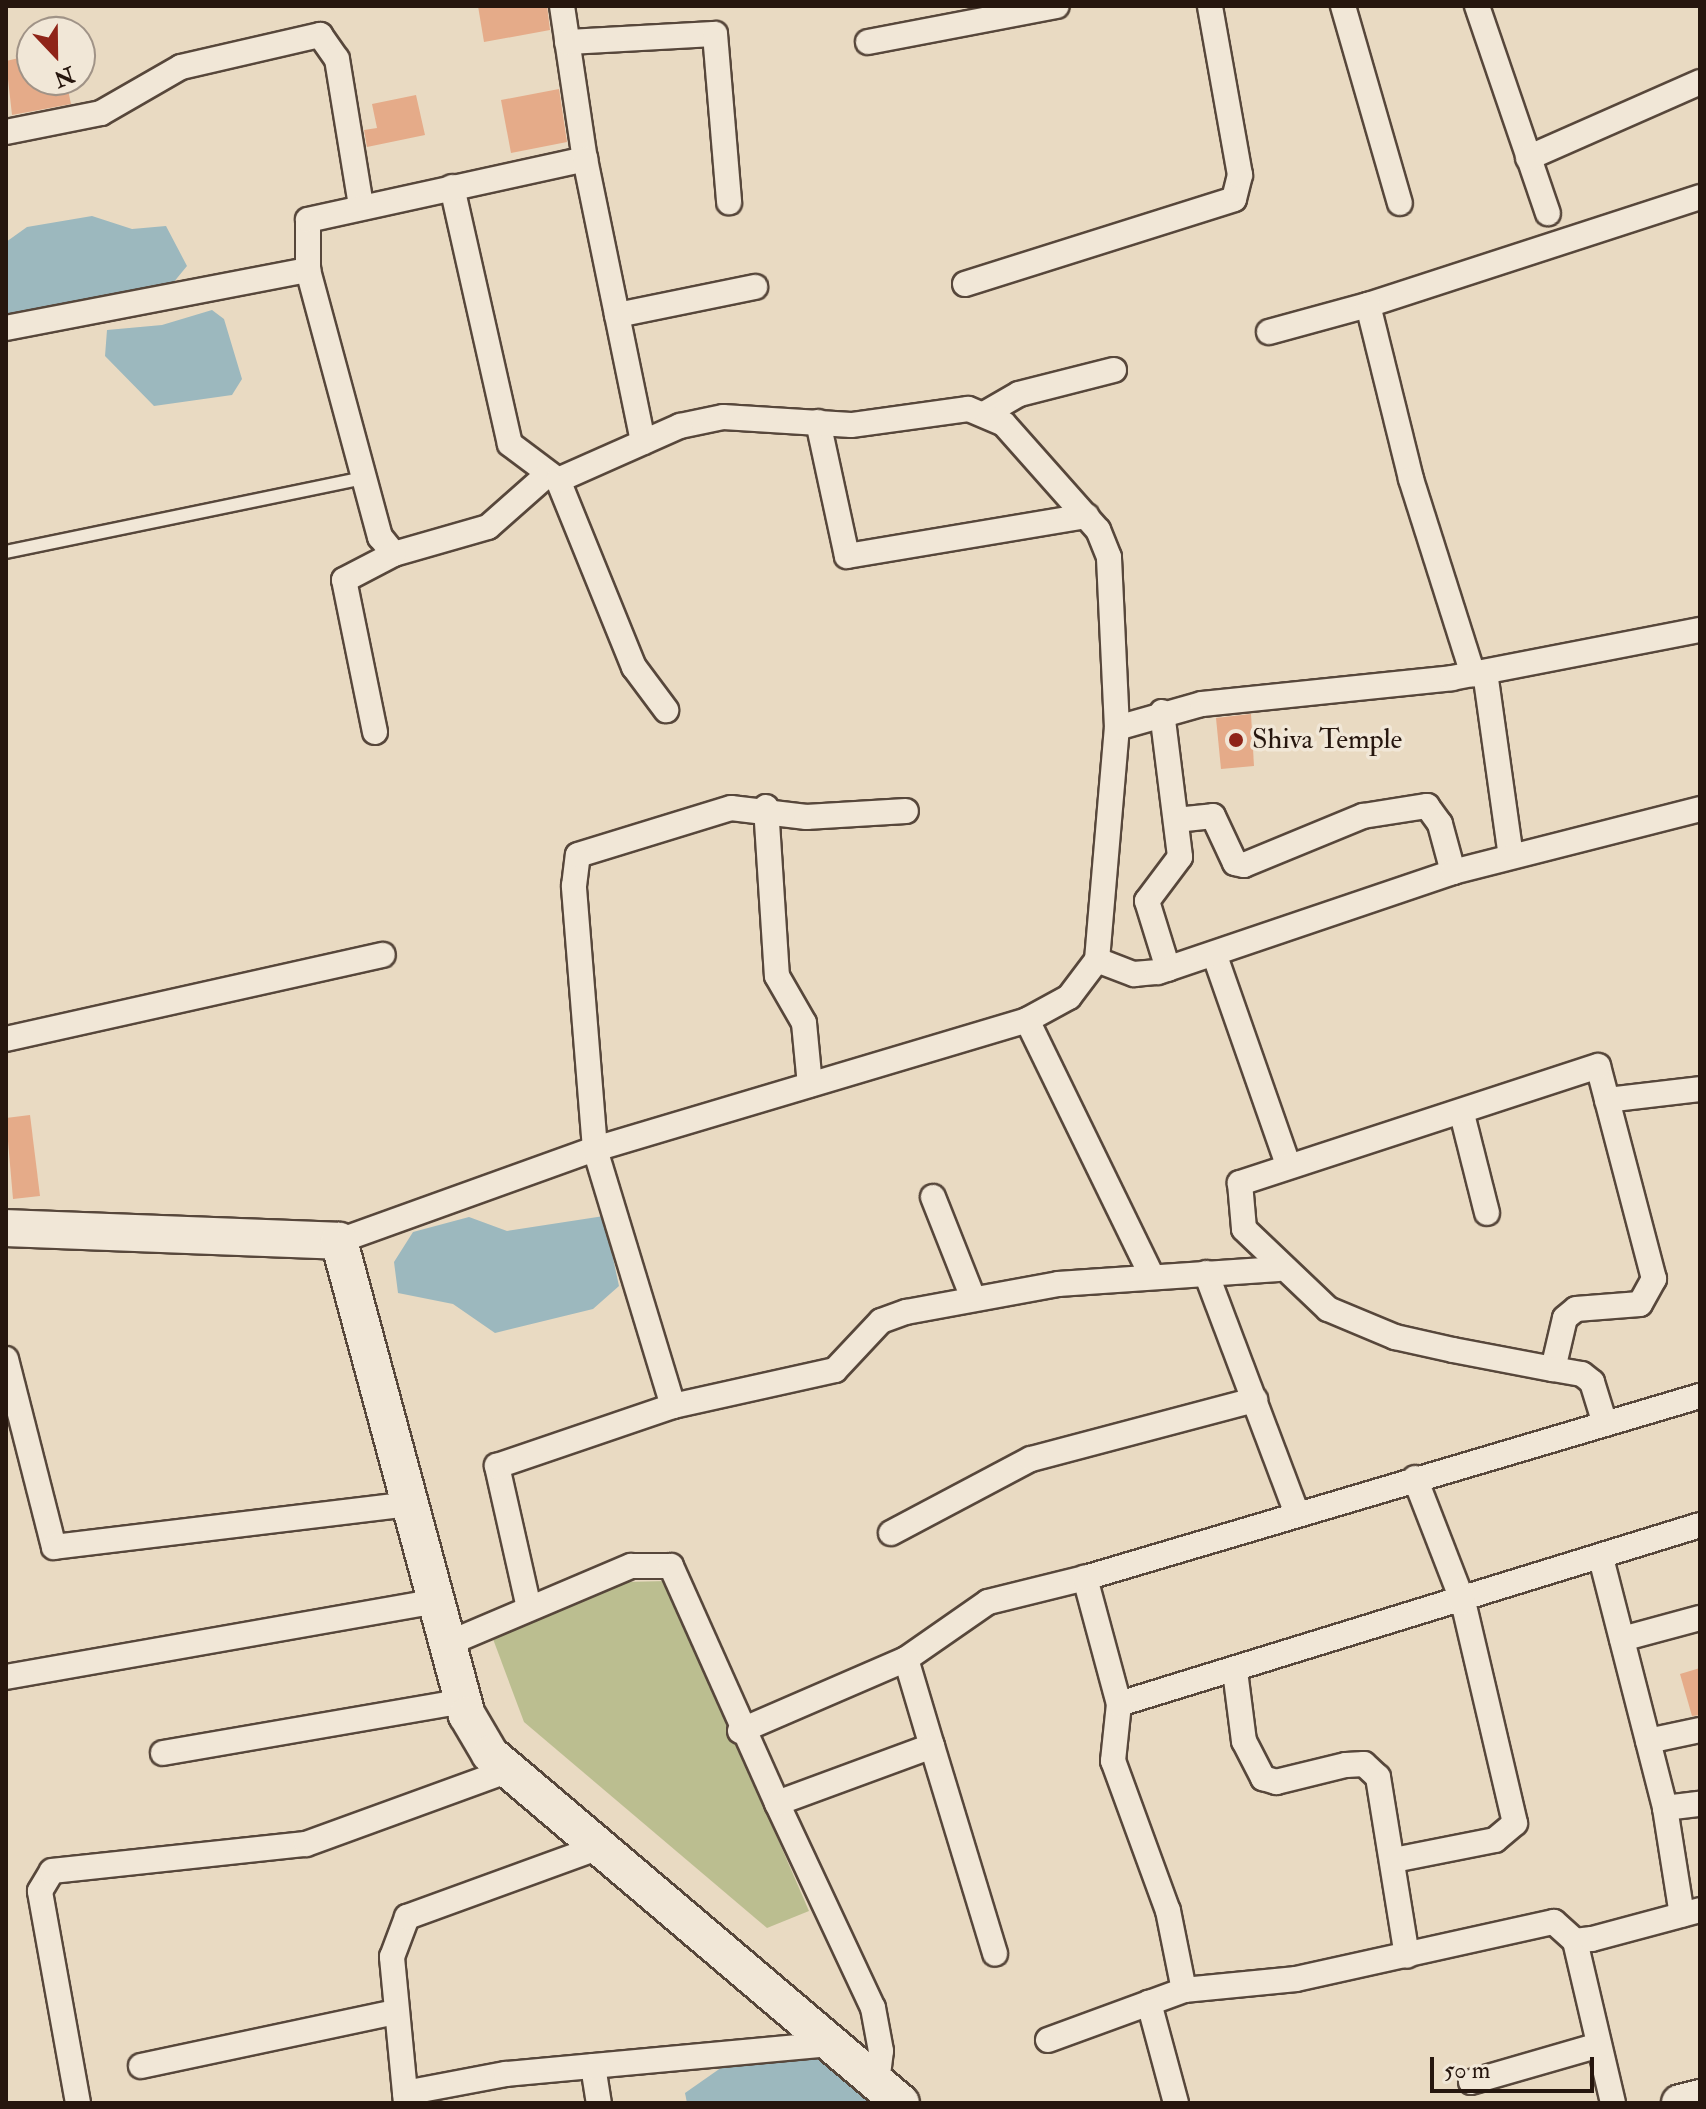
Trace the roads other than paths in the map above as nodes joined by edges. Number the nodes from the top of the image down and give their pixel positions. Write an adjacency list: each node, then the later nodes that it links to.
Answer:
1 (562, 6): 6 (street)
2 (1057, 6): 7 (street)
3 (1210, 6): 19 (street)
4 (1343, 6): 15 (street)
5 (1477, 6): 10 (street)
6 (567, 42): 11 (street); 14 (street)
7 (868, 42)
8 (1700, 82): 10 (street)
9 (6, 132): 16 (street)
10 (1528, 158): 17 (street)
11 (585, 159): 12 (street); 22 (street)
12 (452, 187): 16 (street); 29 (street)
13 (1700, 197): 21 (street)
14 (729, 202)
15 (1400, 203)
16 (361, 206): 18 (street)
17 (1548, 213)
18 (308, 270): 23 (street); 30 (street)
19 (965, 284)
20 (755, 287): 22 (street)
21 (1368, 305): 24 (street); 35 (street)
22 (617, 315): 28 (street)
23 (6, 328)
24 (1269, 332)
25 (1114, 370): 26 (street)
26 (986, 413): 27 (street); 31 (street)
27 (818, 422): 28 (street); 31 (street)
28 (643, 442): 29 (street)
29 (553, 477): 33 (street); 36 (street)
30 (364, 478): 32 (lane); 33 (street)
31 (1087, 516): 38 (street)
32 (6, 552)
33 (394, 554): 39 (street)
34 (1700, 630): 35 (street)
35 (1479, 673): 37 (street); 44 (street)
36 (666, 710)
37 (1162, 712): 38 (street); 43 (street)
38 (1117, 728): 48 (street)
39 (375, 732)
40 (766, 807): 42 (street); 52 (street); 56 (street)
41 (1700, 809): 44 (street)
42 (906, 811)
43 (1176, 820): 45 (street); 49 (street)
44 (1511, 856): 45 (street)
45 (1453, 872): 47 (street)
46 (383, 955): 51 (street)
47 (1215, 956): 49 (street); 57 (street)
48 (1097, 960): 49 (street); 50 (street)
49 (1168, 969)
50 (1027, 1020): 52 (street); 64 (street)
51 (6, 1039)
52 (810, 1085): 56 (street)
53 (1700, 1089): 54 (street)
54 (1607, 1100): 55 (street); 67 (street)
55 (1462, 1114): 57 (street); 59 (street)
56 (595, 1149): 61 (street); 70 (street)
57 (1288, 1164): 62 (street)
58 (933, 1197): 65 (street)
59 (1487, 1213)
60 (6, 1228): 61 (main road)
61 (339, 1241): 73 (main road)
62 (1278, 1269): 63 (street); 67 (street)
63 (1206, 1273): 64 (street); 69 (street)
64 (1152, 1276): 65 (street)
65 (973, 1298): 70 (street)
66 (6, 1359): 73 (street)
67 (1553, 1369): 71 (street)
68 (1700, 1396): 71 (street)
69 (1255, 1400): 74 (street); 76 (street)
70 (673, 1406): 81 (street)
71 (1605, 1424): 72 (street)
72 (1415, 1478): 74 (street); 80 (street)
73 (409, 1504): 79 (main road)
74 (1297, 1514): 78 (street)
75 (1700, 1525): 77 (street)
76 (891, 1533)
77 (1601, 1558): 80 (street); 83 (street)
78 (1085, 1578): 85 (street); 89 (street)
79 (435, 1601): 84 (main road); 87 (street)
80 (1463, 1602): 86 (street); 100 (street)
81 (529, 1608): 84 (street); 91 (street)
82 (1700, 1618): 83 (street)
83 (1622, 1639): 92 (street)
84 (447, 1644): 88 (main road)
85 (906, 1659): 91 (street); 93 (street)
86 (1235, 1671): 89 (street); 100 (street)
87 (6, 1677)
88 (463, 1701): 94 (street); 95 (main road)
89 (1119, 1704): 105 (street)
90 (1700, 1730): 92 (street)
91 (740, 1731): 96 (street)
92 (1648, 1741): 98 (street)
93 (932, 1746): 96 (street); 103 (street)
94 (163, 1753)
95 (509, 1770): 99 (main road); 117 (street)
96 (777, 1803): 114 (street)
97 (1700, 1804): 98 (street)
98 (1665, 1808): 101 (street)
99 (599, 1847): 107 (street); 109 (main road)
100 (1394, 1860): 104 (street)
101 (1691, 1913): 102 (street)
102 (1575, 1941): 104 (street); 110 (street)
103 (995, 1954)
104 (1407, 1956): 105 (street)
105 (1184, 1990): 106 (street)
106 (1149, 2003): 108 (street); 119 (street)
107 (395, 2012): 111 (street); 115 (street)
108 (1048, 2040)
109 (832, 2044): 112 (street); 114 (main road)
110 (1599, 2045): 113 (street); 120 (street)
111 (141, 2066)
112 (593, 2066): 115 (street); 118 (street)
113 (1471, 2082)
114 (889, 2093)
115 (405, 2098)
116 (1700, 2098): 121 (main road)
117 (78, 2103)
118 (599, 2103)
119 (1176, 2103)
120 (1613, 2103)
121 (1680, 2103)

